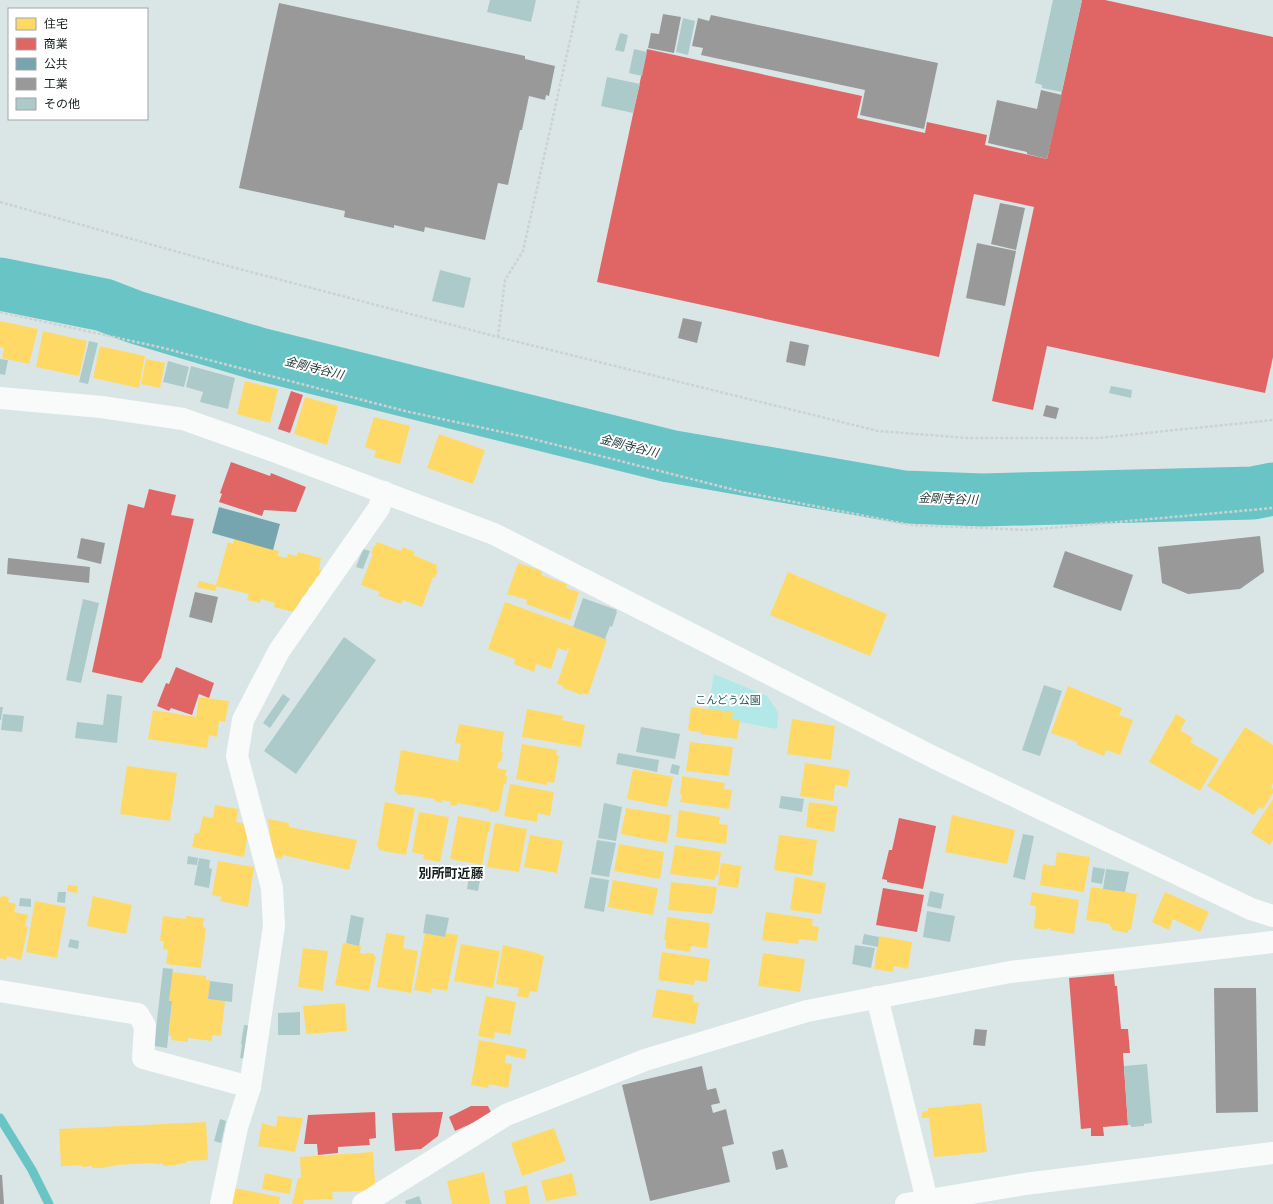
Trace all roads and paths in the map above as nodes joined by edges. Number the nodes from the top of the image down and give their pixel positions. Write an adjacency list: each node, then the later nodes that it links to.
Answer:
1 (579, 0): 4 (path)
2 (0, 202): 4 (path)
3 (0, 312): 8 (path)
4 (498, 337): 6 (path)
5 (0, 398): 7 (street)
6 (1273, 420)
7 (384, 492): 9 (street); 13 (street)
8 (1273, 508)
9 (1273, 916)
10 (1273, 942): 12 (street)
11 (0, 991): 13 (street)
12 (877, 998): 15 (street); 17 (street)
13 (250, 1087): 16 (street)
14 (1273, 1153): 15 (street)
15 (916, 1202)
16 (221, 1204)
17 (363, 1204)

